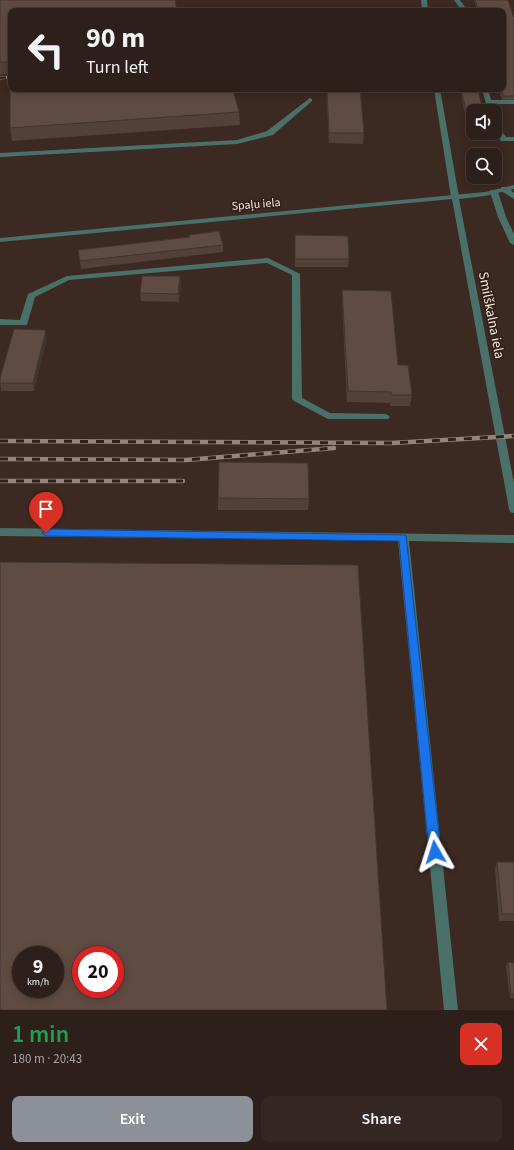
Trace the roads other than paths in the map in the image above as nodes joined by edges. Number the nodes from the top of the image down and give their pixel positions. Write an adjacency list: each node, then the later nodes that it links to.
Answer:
1 (438, 92): 12 (street, Smilškalna iela)
2 (486, 92): 4 (street)
3 (310, 100): 8 (street)
4 (489, 102): 5 (street)
5 (514, 102)
6 (502, 136): 7 (street)
7 (514, 139)
8 (0, 155)
9 (514, 187): 10 (street, Spaļu iela)
10 (504, 189): 11 (street, Spaļu iela); 13 (street)
11 (494, 192): 12 (street, Spaļu iela); 15 (street)
12 (455, 196): 14 (street, Spaļu iela); 18 (street, Smilškalna iela)
13 (514, 197)
14 (0, 240)
15 (514, 243)
16 (0, 322): 17 (street)
17 (385, 417)
18 (514, 509)
19 (0, 532): 20 (street)
20 (403, 537): 21 (street); 22 (street)
21 (514, 539)
22 (451, 1010)

